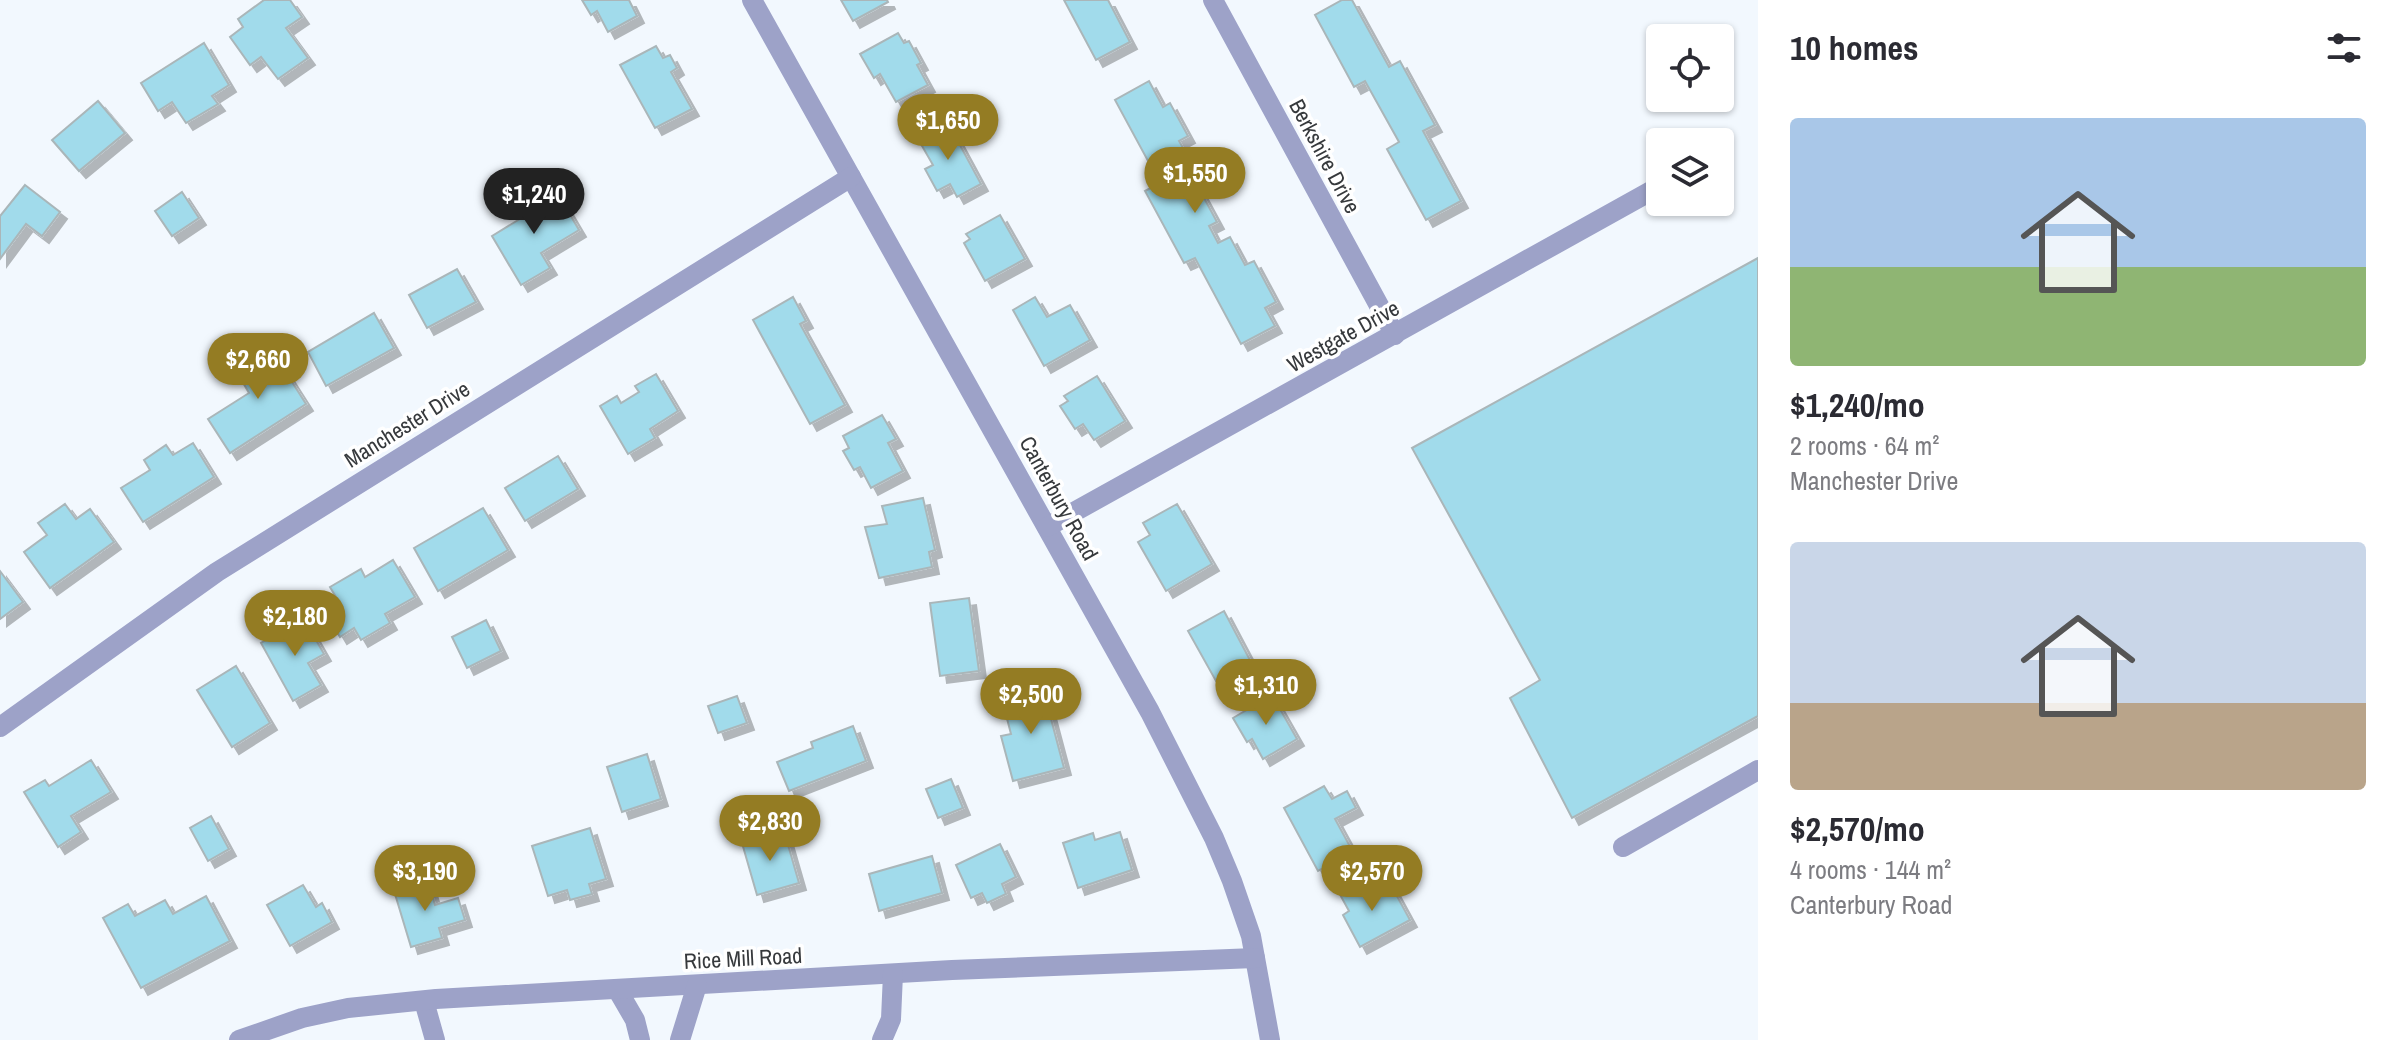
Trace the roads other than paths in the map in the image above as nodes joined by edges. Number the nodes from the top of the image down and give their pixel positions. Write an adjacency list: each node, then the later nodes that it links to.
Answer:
1 (752, 0): 3 (street, Canterbury Road)
2 (1213, 0): 5 (street, Berkshire Drive)
3 (851, 177): 6 (street, Canterbury Road); 7 (street, Manchester Drive)
4 (1646, 194): 5 (street, Westgate Drive)
5 (1395, 335): 6 (street, Westgate Drive)
6 (1047, 527): 10 (street, Canterbury Road)
7 (0, 727)
8 (1758, 770): 9 (street)
9 (1623, 847)
10 (1255, 958): 11 (street, Rice Mill Road); 20 (street, Canterbury Road)
11 (893, 974): 12 (street, Rice Mill Road); 19 (street)
12 (697, 985): 13 (street, Rice Mill Road); 18 (street)
13 (617, 989): 14 (street, Rice Mill Road); 17 (street)
14 (424, 1001): 15 (street, Rice Mill Road); 16 (street)
15 (239, 1040)
16 (435, 1040)
17 (640, 1040)
18 (680, 1040)
19 (882, 1040)
20 (1270, 1040)

